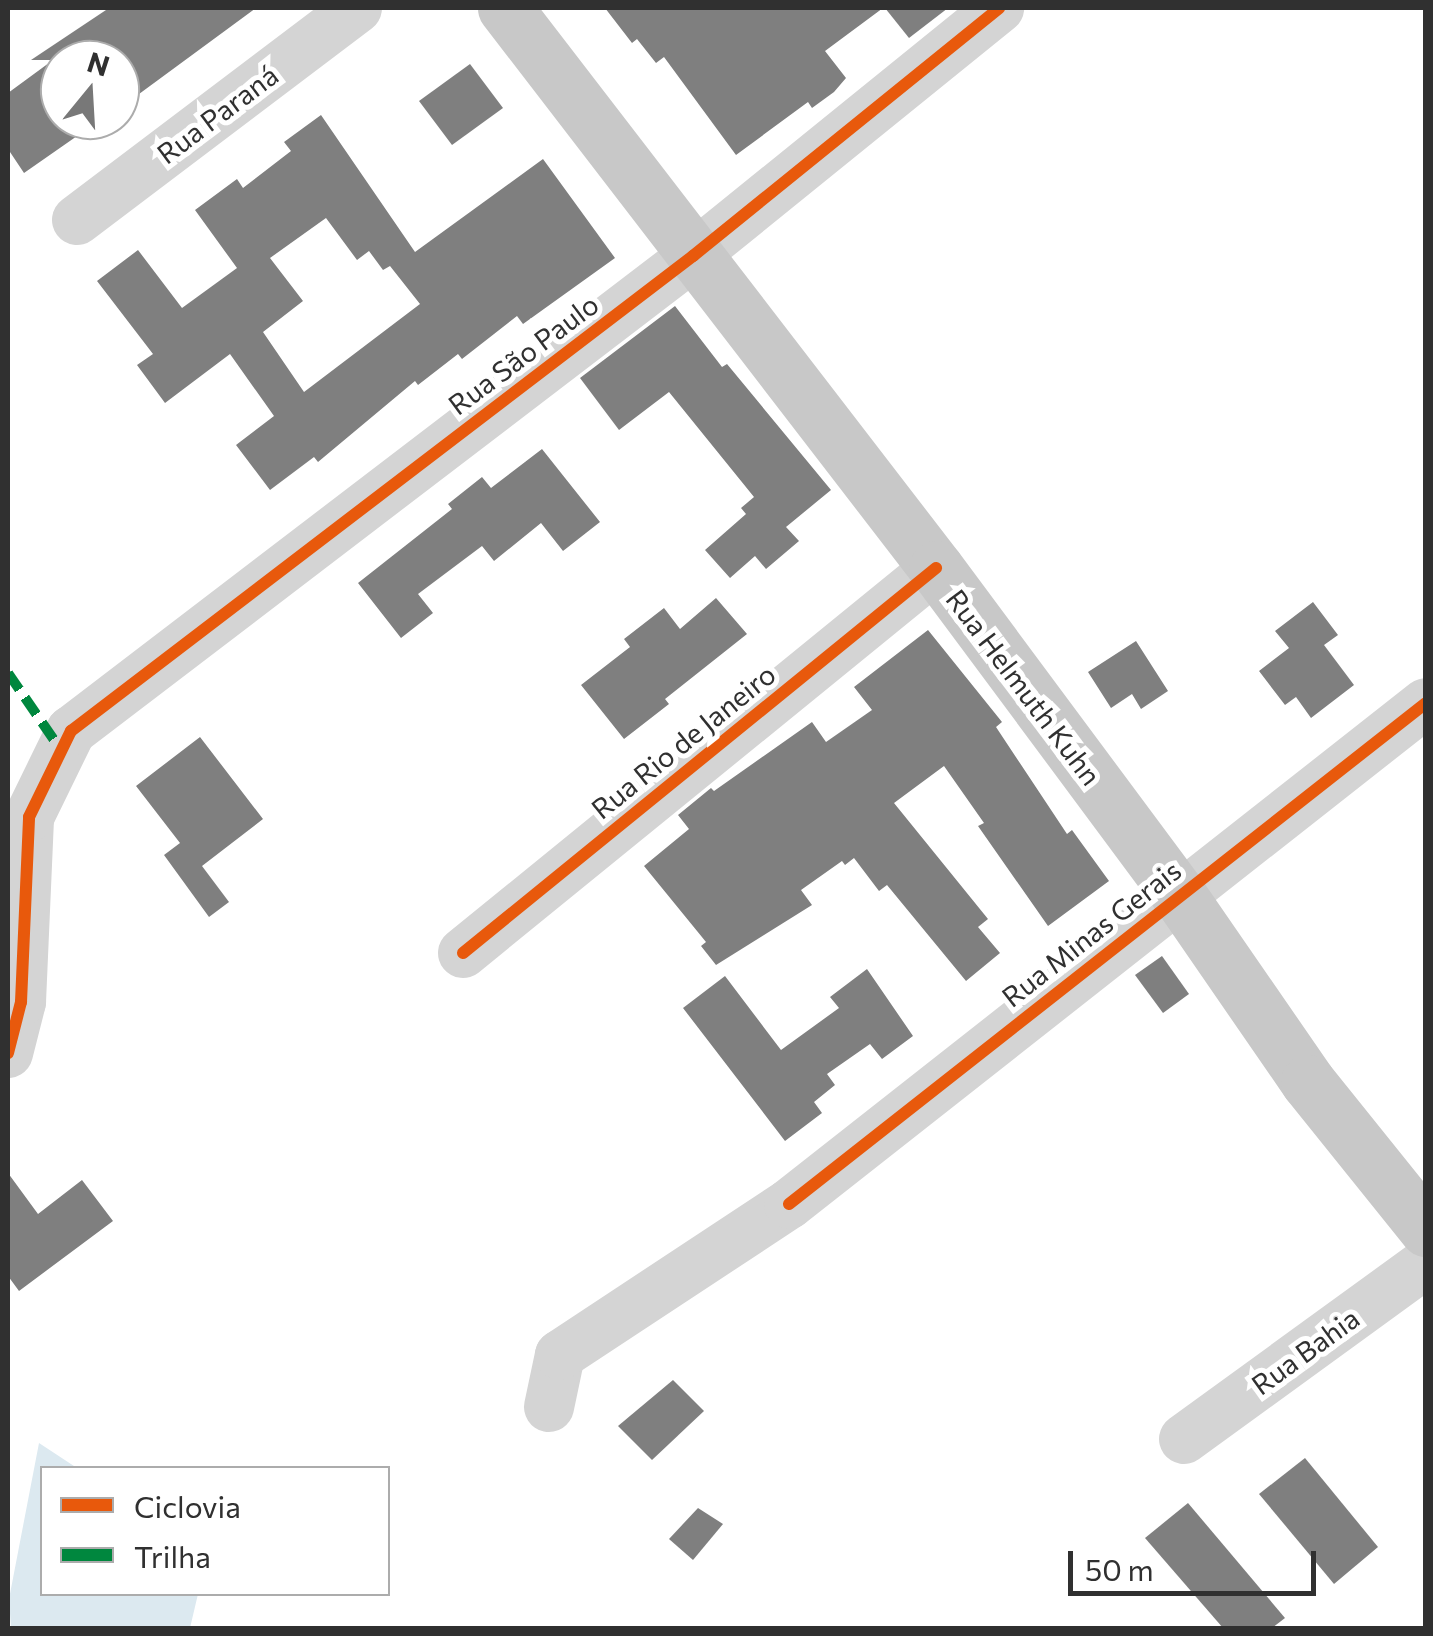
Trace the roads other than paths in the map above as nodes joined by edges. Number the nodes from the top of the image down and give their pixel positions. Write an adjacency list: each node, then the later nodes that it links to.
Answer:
1 (356, 8): 4 (street, Rua Paraná)
2 (505, 8): 5 (main road, Rua Helmuth Kuhn)
3 (999, 8): 5 (street, Rua São Paulo)
4 (77, 220)
5 (693, 256): 6 (main road, Rua Helmuth Kuhn); 10 (street, Rua São Paulo)
6 (936, 568): 8 (main road, Rua Helmuth Kuhn); 9 (street, Rua Rio de Janeiro)
7 (1426, 703): 8 (street, Rua Minas Gerais)
8 (1178, 895): 11 (main road, Rua Helmuth Kuhn); 13 (street, Rua Minas Gerais)
9 (463, 953)
10 (8, 1053)
11 (1426, 1229)
12 (1426, 1263): 14 (street, Rua Bahia)
13 (549, 1407)
14 (1184, 1439)

